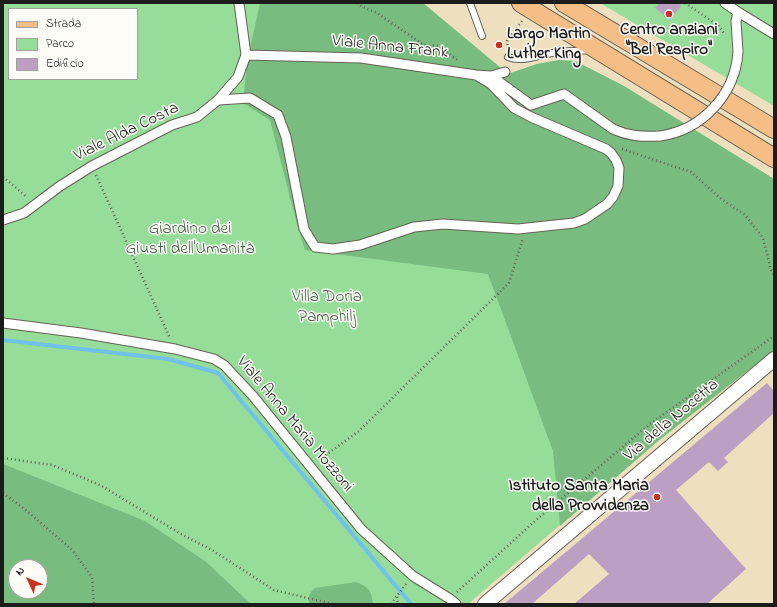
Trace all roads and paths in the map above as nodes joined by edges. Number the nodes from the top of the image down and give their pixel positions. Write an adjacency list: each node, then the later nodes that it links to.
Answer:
1 (239, 3): 13 (street)
2 (357, 3): 16 (path)
3 (470, 3): 10 (lane)
4 (685, 3): 12 (path)
5 (725, 3): 8 (street)
6 (572, 5): 19 (main road)
7 (526, 6): 11 (main road); 14 (path)
8 (738, 12): 9 (street); 12 (street)
9 (774, 34)
10 (482, 36)
11 (597, 50): 14 (lane); 21 (main road)
12 (738, 52): 17 (street, bridge)
13 (246, 55): 16 (street, Viale Anna Frank); 18 (street, Viale Alda Costa)
14 (508, 57)
15 (505, 72): 17 (street, Viale Anna Frank)
16 (476, 75): 17 (street, Viale Anna Frank); 26 (street)
17 (491, 76)
18 (218, 100): 22 (street, Viale Alda Costa); 26 (street)
19 (774, 128)
20 (618, 148): 27 (path)
21 (774, 158)
22 (92, 166): 24 (street, Viale Alda Costa); 30 (path)
23 (3, 177): 24 (path)
24 (35, 204): 25 (street, Viale Alda Costa)
25 (3, 220)
26 (527, 228): 33 (path)
27 (774, 275)
28 (3, 323): 30 (street, Viale Anna Maria Mozzoni)
29 (774, 336): 37 (path)
30 (175, 350): 33 (street, Viale Anna Maria Mozzoni)
31 (774, 359): 42 (street, Via della Nocetta)
32 (3, 458): 39 (path)
33 (311, 467): 37 (street, Viale Anna Maria Mozzoni)
34 (3, 493): 38 (path)
35 (403, 589): 36 (path)
36 (397, 596): 40 (path); 41 (path)
37 (453, 601)
38 (94, 604)
39 (333, 604)
40 (391, 604)
41 (398, 604)
42 (485, 604)

